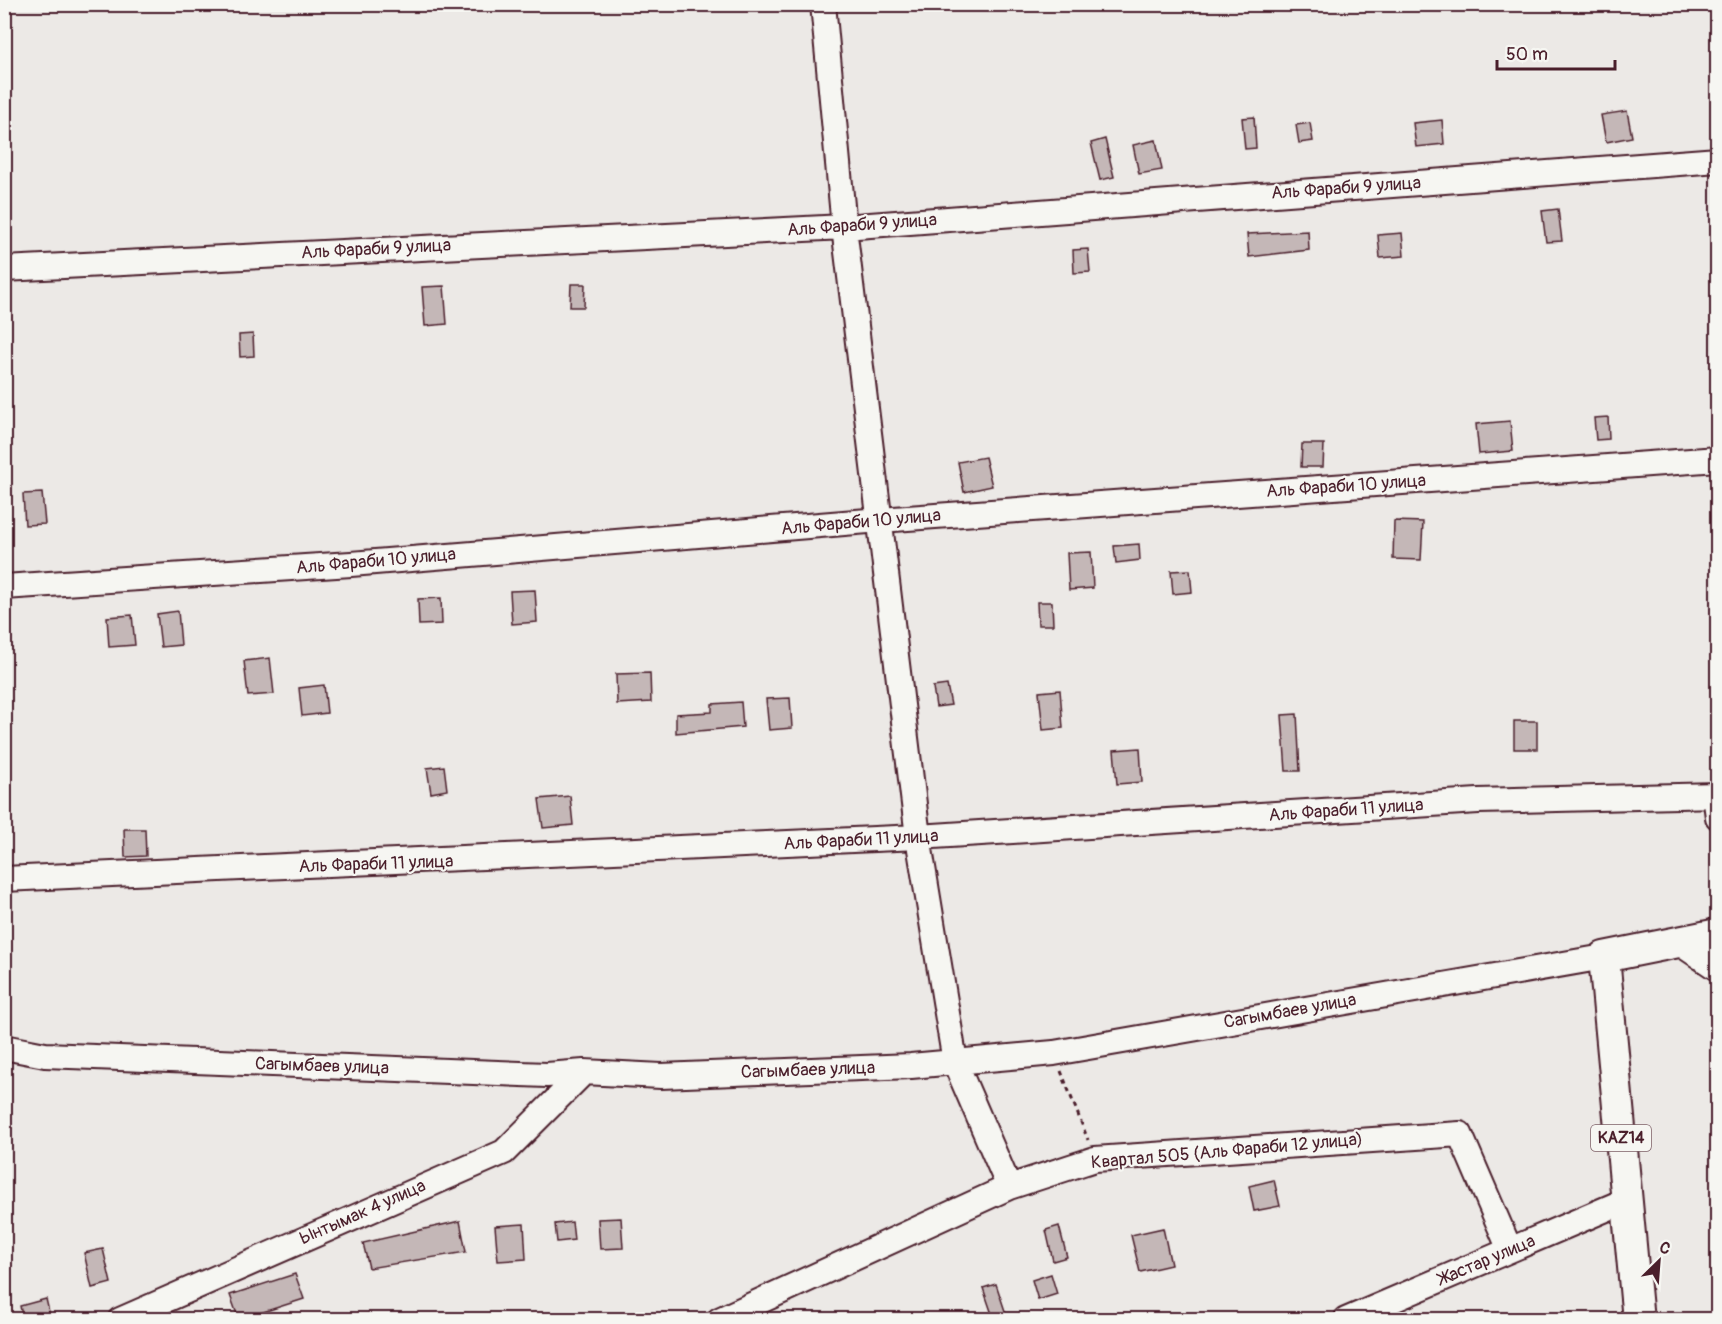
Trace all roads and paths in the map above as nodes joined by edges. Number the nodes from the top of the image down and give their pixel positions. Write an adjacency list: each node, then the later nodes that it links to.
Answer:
1 (823, 4): 3 (street)
2 (1718, 160): 3 (street, Аль Фараби 9 улица)
3 (844, 227): 4 (street, Аль Фараби 9 улица); 6 (street)
4 (4, 269)
5 (1718, 459): 6 (street, Аль Фараби 10 улица)
6 (880, 520): 7 (street, Аль Фараби 10 улица); 9 (street)
7 (4, 587)
8 (1717, 802): 9 (street, Аль Фараби 11 улица)
9 (918, 837): 10 (street, Аль Фараби 11 улица); 17 (street)
10 (4, 879)
11 (1718, 934): 12 (main road)
12 (1678, 942): 13 (main road); 14 (street)
13 (1604, 957): 16 (street, Сагымбаев улица); 21 (main road, KAZ14)
14 (1718, 969)
15 (4, 1047): 18 (street, Сагымбаев улица)
16 (1054, 1053): 17 (street, Сагымбаев улица); 19 (path)
17 (955, 1062): 18 (street, Сагымбаев улица); 20 (street)
18 (584, 1072): 23 (street, Ынтымак 4 улица)
19 (1095, 1159): 20 (street, Квартал 505 (Аль Фараби 12 улица)); 22 (street, Квартал 505 (Аль Фараби 12 улица))
20 (1009, 1187): 24 (street, Квартал 505 (Аль Фараби 12 улица))
21 (1627, 1200): 22 (street, Жастар улица); 26 (main road, KAZ14)
22 (1510, 1250): 25 (street, Жастар улица)
23 (120, 1320)
24 (719, 1320)
25 (1346, 1320)
26 (1638, 1320)

